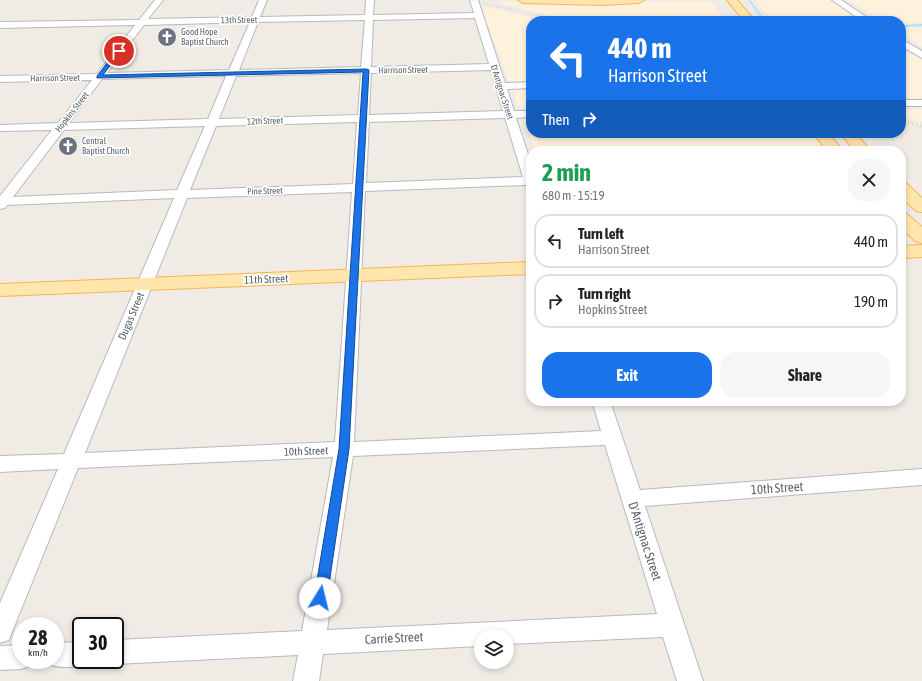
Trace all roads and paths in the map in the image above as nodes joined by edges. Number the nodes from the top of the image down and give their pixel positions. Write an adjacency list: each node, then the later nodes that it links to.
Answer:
1 (159, 0): 14 (street, Hopkins Street)
2 (263, 0): 13 (street, Dugas Street)
3 (370, 0): 12 (street)
4 (474, 0): 9 (street, D'Antignac Street)
5 (523, 0): 6 (main road)
6 (639, 0)
7 (732, 0): 10 (main road)
8 (836, 0): 11 (street)
9 (477, 15): 12 (street, 13th Street); 18 (street, D'Antignac Street)
10 (746, 16)
11 (860, 16)
12 (369, 17): 13 (street, 13th Street); 19 (street)
13 (254, 20): 14 (street, 13th Street); 20 (street, Dugas Street)
14 (141, 22): 15 (street, 13th Street); 21 (street, Hopkins Street)
15 (0, 25)
16 (906, 45): 17 (street)
17 (922, 55)
18 (494, 67): 19 (street, Harrison Street); 24 (street, D'Antignac Street)
19 (366, 70): 20 (street, Harrison Street); 29 (street)
20 (232, 74): 21 (street, Harrison Street); 30 (street, Dugas Street)
21 (99, 77): 22 (street, Harrison Street); 31 (street, Hopkins Street)
22 (0, 79)
23 (526, 85): 24 (street)
24 (500, 86): 27 (street, D'Antignac Street)
25 (906, 103): 26 (street)
26 (922, 103)
27 (509, 114): 28 (street, 12th Street); 29 (street, 12th Street); 37 (street, D'Antignac Street)
28 (526, 114)
29 (363, 118): 30 (street, 12th Street); 39 (street)
30 (212, 122): 31 (street, 12th Street); 41 (street, Dugas Street)
31 (61, 126): 32 (street, 12th Street); 42 (street, Hopkins Street)
32 (0, 128)
33 (824, 138): 35 (main road)
34 (851, 138): 36 (main road)
35 (831, 146)
36 (859, 146)
37 (526, 167)
38 (526, 182): 39 (street, Pine Street)
39 (359, 187): 41 (street, Pine Street); 49 (street)
40 (906, 193): 43 (main road)
41 (182, 194): 42 (street, Pine Street); 50 (street, Dugas Street)
42 (1, 202)
43 (922, 207)
44 (906, 223): 45 (main road)
45 (922, 237)
46 (922, 251): 47 (main road)
47 (906, 252)
48 (526, 268): 49 (main road, 11th Street)
49 (354, 275): 50 (main road, 11th Street); 54 (street)
50 (144, 284): 51 (main road, 11th Street); 55 (street, Dugas Street)
51 (0, 290)
52 (602, 406): 53 (street, D'Antignac Street)
53 (612, 438): 54 (street, 10th Street); 58 (street, D'Antignac Street)
54 (344, 449): 55 (street, 10th Street); 61 (street)
55 (71, 461): 56 (street, 10th Street); 60 (street, Dugas Street)
56 (0, 464)
57 (919, 481): 58 (street, 10th Street)
58 (632, 499): 59 (street, D'Antignac Street)
59 (672, 625): 61 (street, Carrie Street); 66 (street, D'Antignac Street)
60 (0, 632)
61 (313, 642): 62 (street, Carrie Street); 65 (street)
62 (124, 652)
63 (12, 657): 64 (street)
64 (0, 658)
65 (306, 681)
66 (690, 681)

